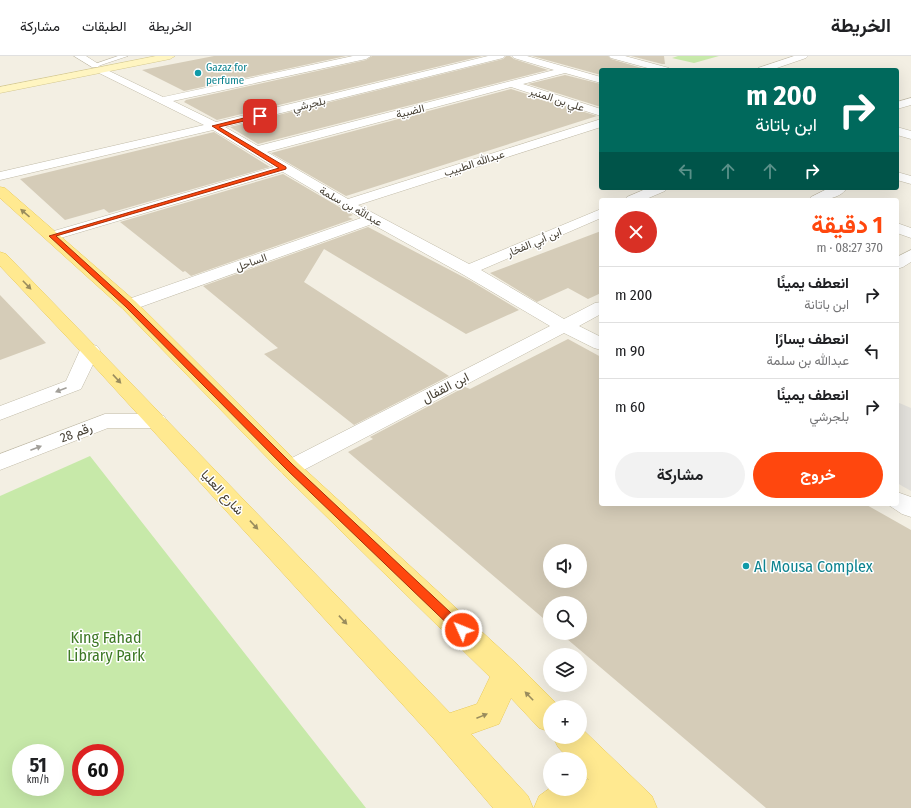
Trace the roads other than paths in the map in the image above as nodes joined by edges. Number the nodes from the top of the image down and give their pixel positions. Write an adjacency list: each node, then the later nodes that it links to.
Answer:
1 (79, 56): 11 (street, عبدالله بن سلمة)
2 (125, 56): 11 (lane)
3 (144, 56): 11 (street)
4 (170, 56): 11 (street)
5 (366, 56): 19 (street)
6 (496, 56): 7 (street, بلجرشي); 24 (street, بلجرشي)
7 (509, 56)
8 (516, 56): 14 (street)
9 (614, 56): 12 (street)
10 (803, 56): 13 (street)
11 (97, 67): 16 (street); 18 (street); 19 (street, عبدالله بن سلمة)
12 (659, 68)
13 (766, 68)
14 (565, 70): 15 (street); 17 (street, الضبية)
15 (599, 79)
16 (0, 84)
17 (512, 84): 22 (street, علي بن المنير); 27 (street, الضبية)
18 (0, 90)
19 (163, 100): 24 (street, عبدالله بن سلمة)
20 (911, 101): 21 (street)
21 (899, 105)
22 (599, 112)
23 (599, 124): 37 (street, عبدالله الطبيب)
24 (215, 126): 27 (street, عبدالله بن سلمة); 30 (street, بلجرشي)
25 (899, 132): 26 (street)
26 (911, 135)
27 (255, 151): 28 (street, عبدالله بن سلمة)
28 (284, 168): 37 (street, عبدالله بن سلمة); 42 (street)
29 (900, 169): 31 (street)
30 (0, 176)
31 (911, 180)
32 (655, 190): 35 (street)
33 (836, 190): 36 (street)
34 (0, 191): 42 (main road, one-way to 34)
35 (637, 198)
36 (820, 198)
37 (346, 204): 39 (street, عبدالله بن سلمة)
38 (599, 214): 46 (street, ابن أبي الفخار)
39 (373, 219): 46 (street, عبدالله بن سلمة); 47 (street, الساحل)
40 (899, 229): 41 (street)
41 (911, 233)
42 (52, 236): 47 (main road)
43 (911, 255): 45 (street)
44 (0, 257): 51 (main road, شارع العليا, one-way to 51)
45 (899, 263)
46 (468, 270): 49 (street, عبدالله بن سلمة)
47 (129, 305): 55 (main road)
48 (599, 308): 49 (street, ابن القفال)
49 (564, 326): 50 (street, عبدالله بن سلمة); 55 (street, ابن القفال)
50 (599, 343)
51 (90, 350): 52 (street, one-way to 52); 53 (main road, شارع العليا, one-way to 53)
52 (0, 413)
53 (156, 421): 54 (street, رقم 28, one-way to 53); 60 (main road, شارع العليا, one-way to 60)
54 (0, 462)
55 (290, 468): 58 (main road)
56 (899, 501): 57 (street)
57 (911, 508)
58 (507, 674): 59 (main road, one-way to 58); 60 (main road, one-way to 58)
59 (543, 711)
60 (445, 729): 63 (main road, شارع العليا)
61 (576, 744): 62 (main road)
62 (632, 801): 64 (main road)
63 (516, 808)
64 (551, 808)

